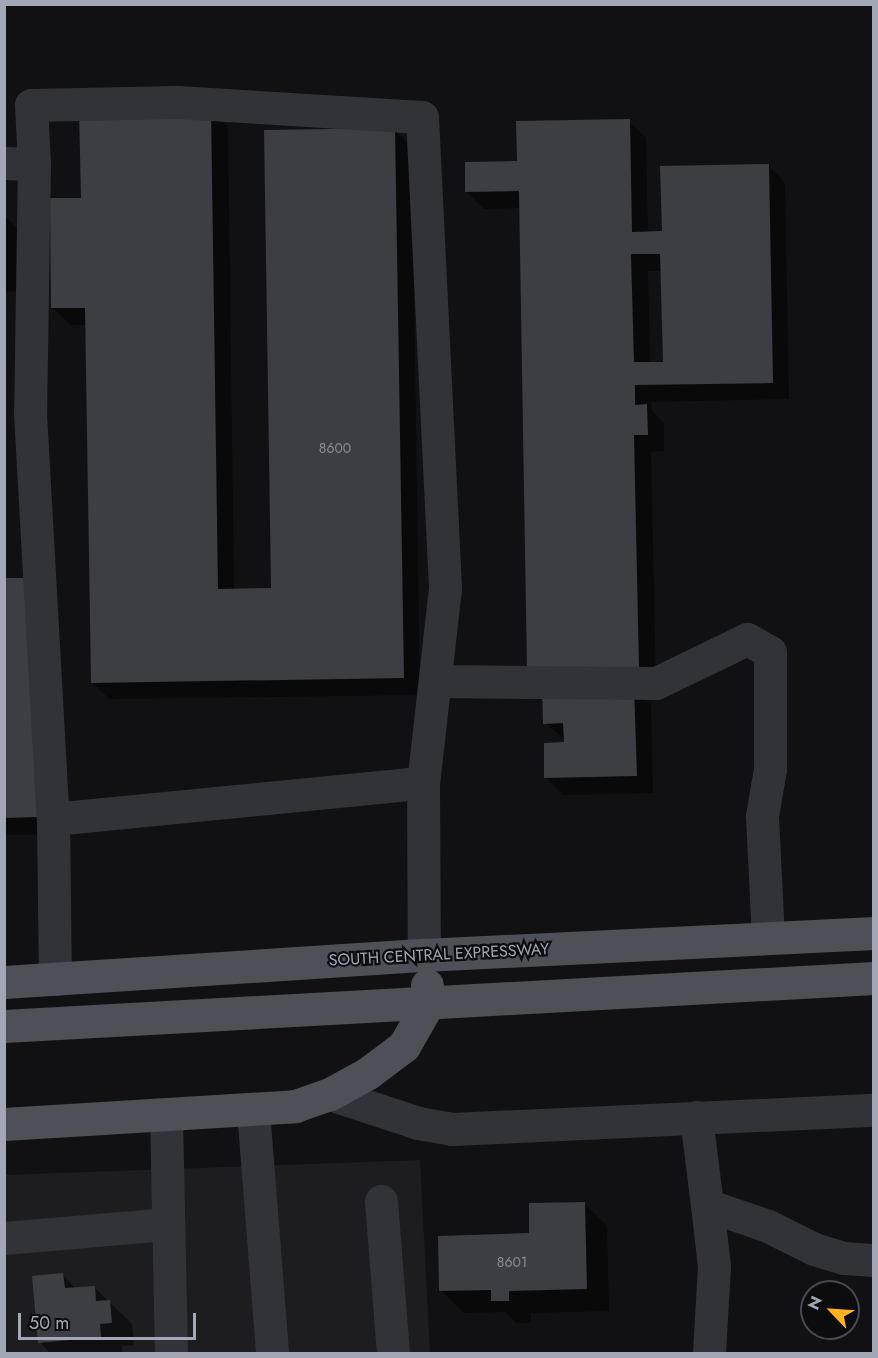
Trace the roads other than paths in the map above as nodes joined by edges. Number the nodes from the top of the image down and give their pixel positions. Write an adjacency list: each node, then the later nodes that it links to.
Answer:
1 (19, 164): 2 (lane); 3 (lane)
2 (17, 413): 5 (lane)
3 (435, 681): 4 (lane); 7 (lane)
4 (423, 783): 5 (lane); 8 (lane)
5 (53, 819): 11 (lane)
6 (873, 933): 7 (main road, SOUTH CENTRAL EXPRESSWAY)
7 (768, 938): 8 (main road, SOUTH CENTRAL EXPRESSWAY)
8 (424, 955): 11 (main road, SOUTH CENTRAL EXPRESSWAY); 13 (main road)
9 (4, 974): 11 (main road)
10 (873, 978): 13 (main road)
11 (51, 979): 12 (main road, SOUTH CENTRAL EXPRESSWAY)
12 (4, 982)
13 (429, 1002): 14 (main road); 15 (main road)
14 (4, 1026)
15 (330, 1094): 16 (main road); 19 (lane)
16 (253, 1110): 18 (main road); 27 (lane)
17 (873, 1110): 19 (lane)
18 (166, 1115): 20 (main road); 23 (lane)
19 (696, 1118): 22 (lane)
20 (4, 1124)
21 (381, 1201): 28 (lane)
22 (707, 1205): 25 (lane); 29 (lane)
23 (168, 1224): 24 (lane); 26 (lane)
24 (4, 1239)
25 (873, 1260)
26 (171, 1353)
27 (272, 1353)
28 (393, 1353)
29 (709, 1353)

